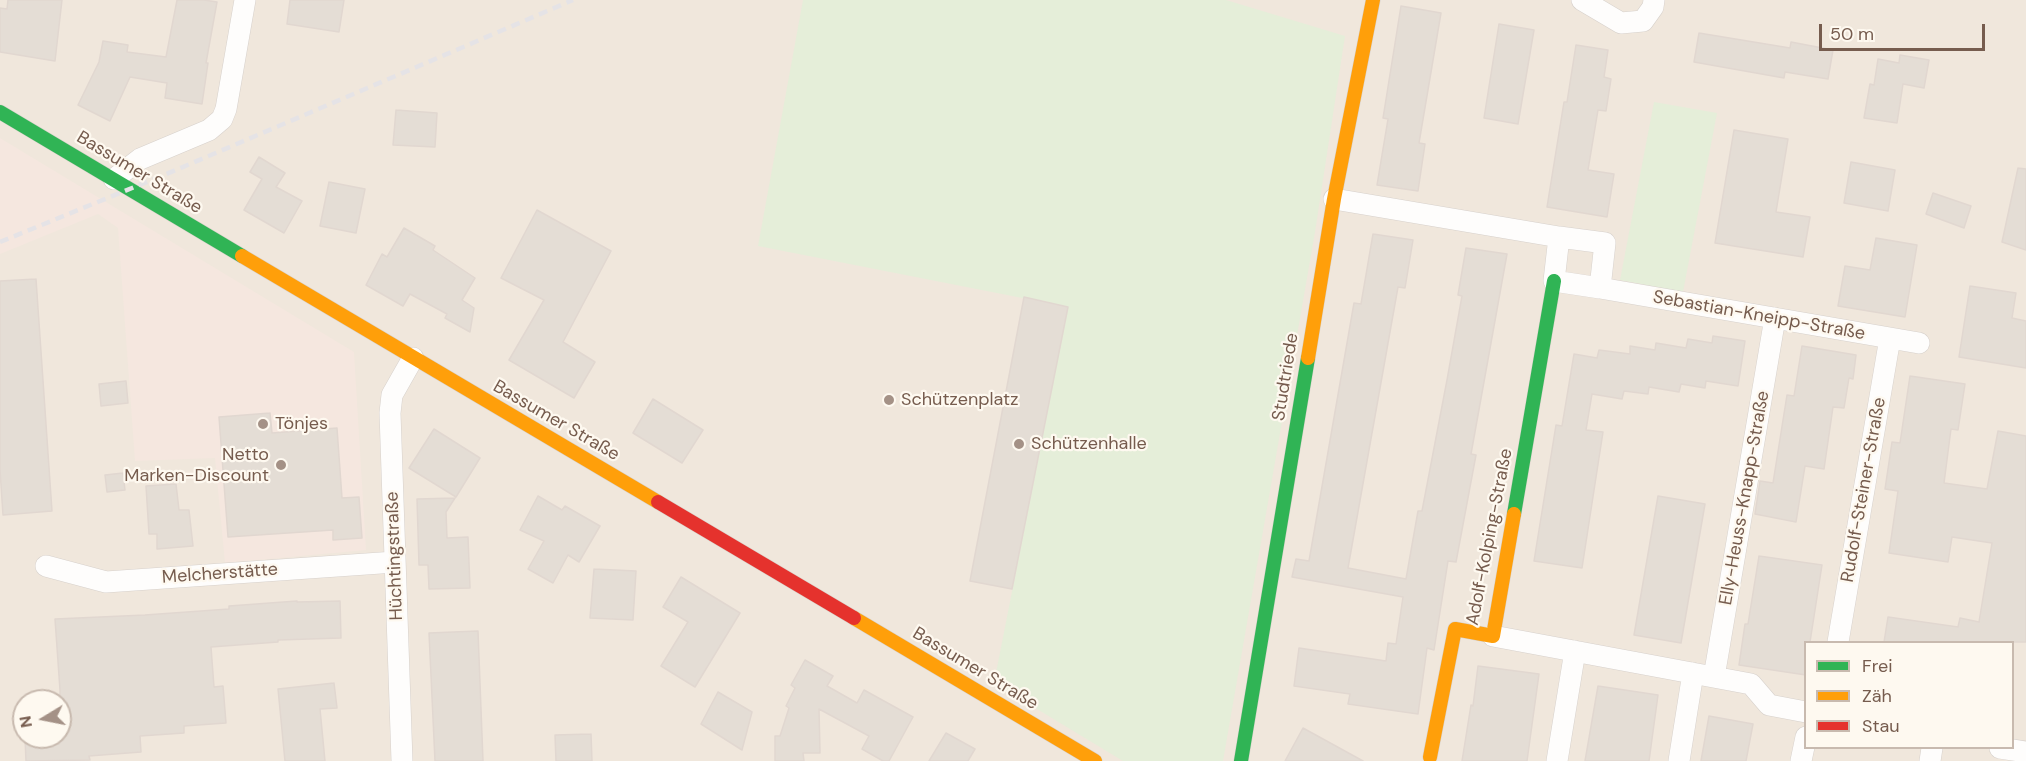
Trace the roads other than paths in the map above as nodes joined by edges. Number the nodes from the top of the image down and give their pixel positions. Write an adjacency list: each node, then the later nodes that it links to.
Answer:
1 (245, 0): 6 (street)
2 (1373, 0): 7 (street, Studtriede)
3 (1582, 0): 4 (street)
4 (1654, 4)
5 (0, 111): 6 (street, Bassumer Straße)
6 (114, 179): 14 (street, Bassumer Straße)
7 (1334, 199): 8 (street); 28 (street, Studtriede)
8 (1559, 237): 9 (street); 10 (street)
9 (1554, 281): 10 (street, Sebastian-Kneipp-Straße); 17 (street, Adolf-Kolping-Straße)
10 (1600, 288): 11 (street, Sebastian-Kneipp-Straße)
11 (1775, 318): 12 (street, Sebastian-Kneipp-Straße); 21 (street, Elly-Heuss-Knapp-Straße)
12 (1890, 338): 13 (street, Sebastian-Kneipp-Straße); 18 (street, Rudolf-Steiner-Straße)
13 (1919, 343)
14 (413, 358): 15 (street, Hüchtingstraße); 27 (street, Bassumer Straße)
15 (395, 562): 16 (street, Melcherstätte); 26 (street, Hüchtingstraße)
16 (46, 566)
17 (1493, 636): 19 (street); 25 (street, Adolf-Kolping-Straße)
18 (1838, 641)
19 (1575, 651): 20 (street); 29 (street)
20 (1693, 674): 21 (street); 30 (street)
21 (1714, 677): 22 (street)
22 (1804, 712)
23 (2010, 749): 24 (street)
24 (2026, 752)
25 (1430, 757)
26 (402, 761)
27 (1095, 761)
28 (1241, 761)
29 (1557, 761)
30 (1679, 761)

